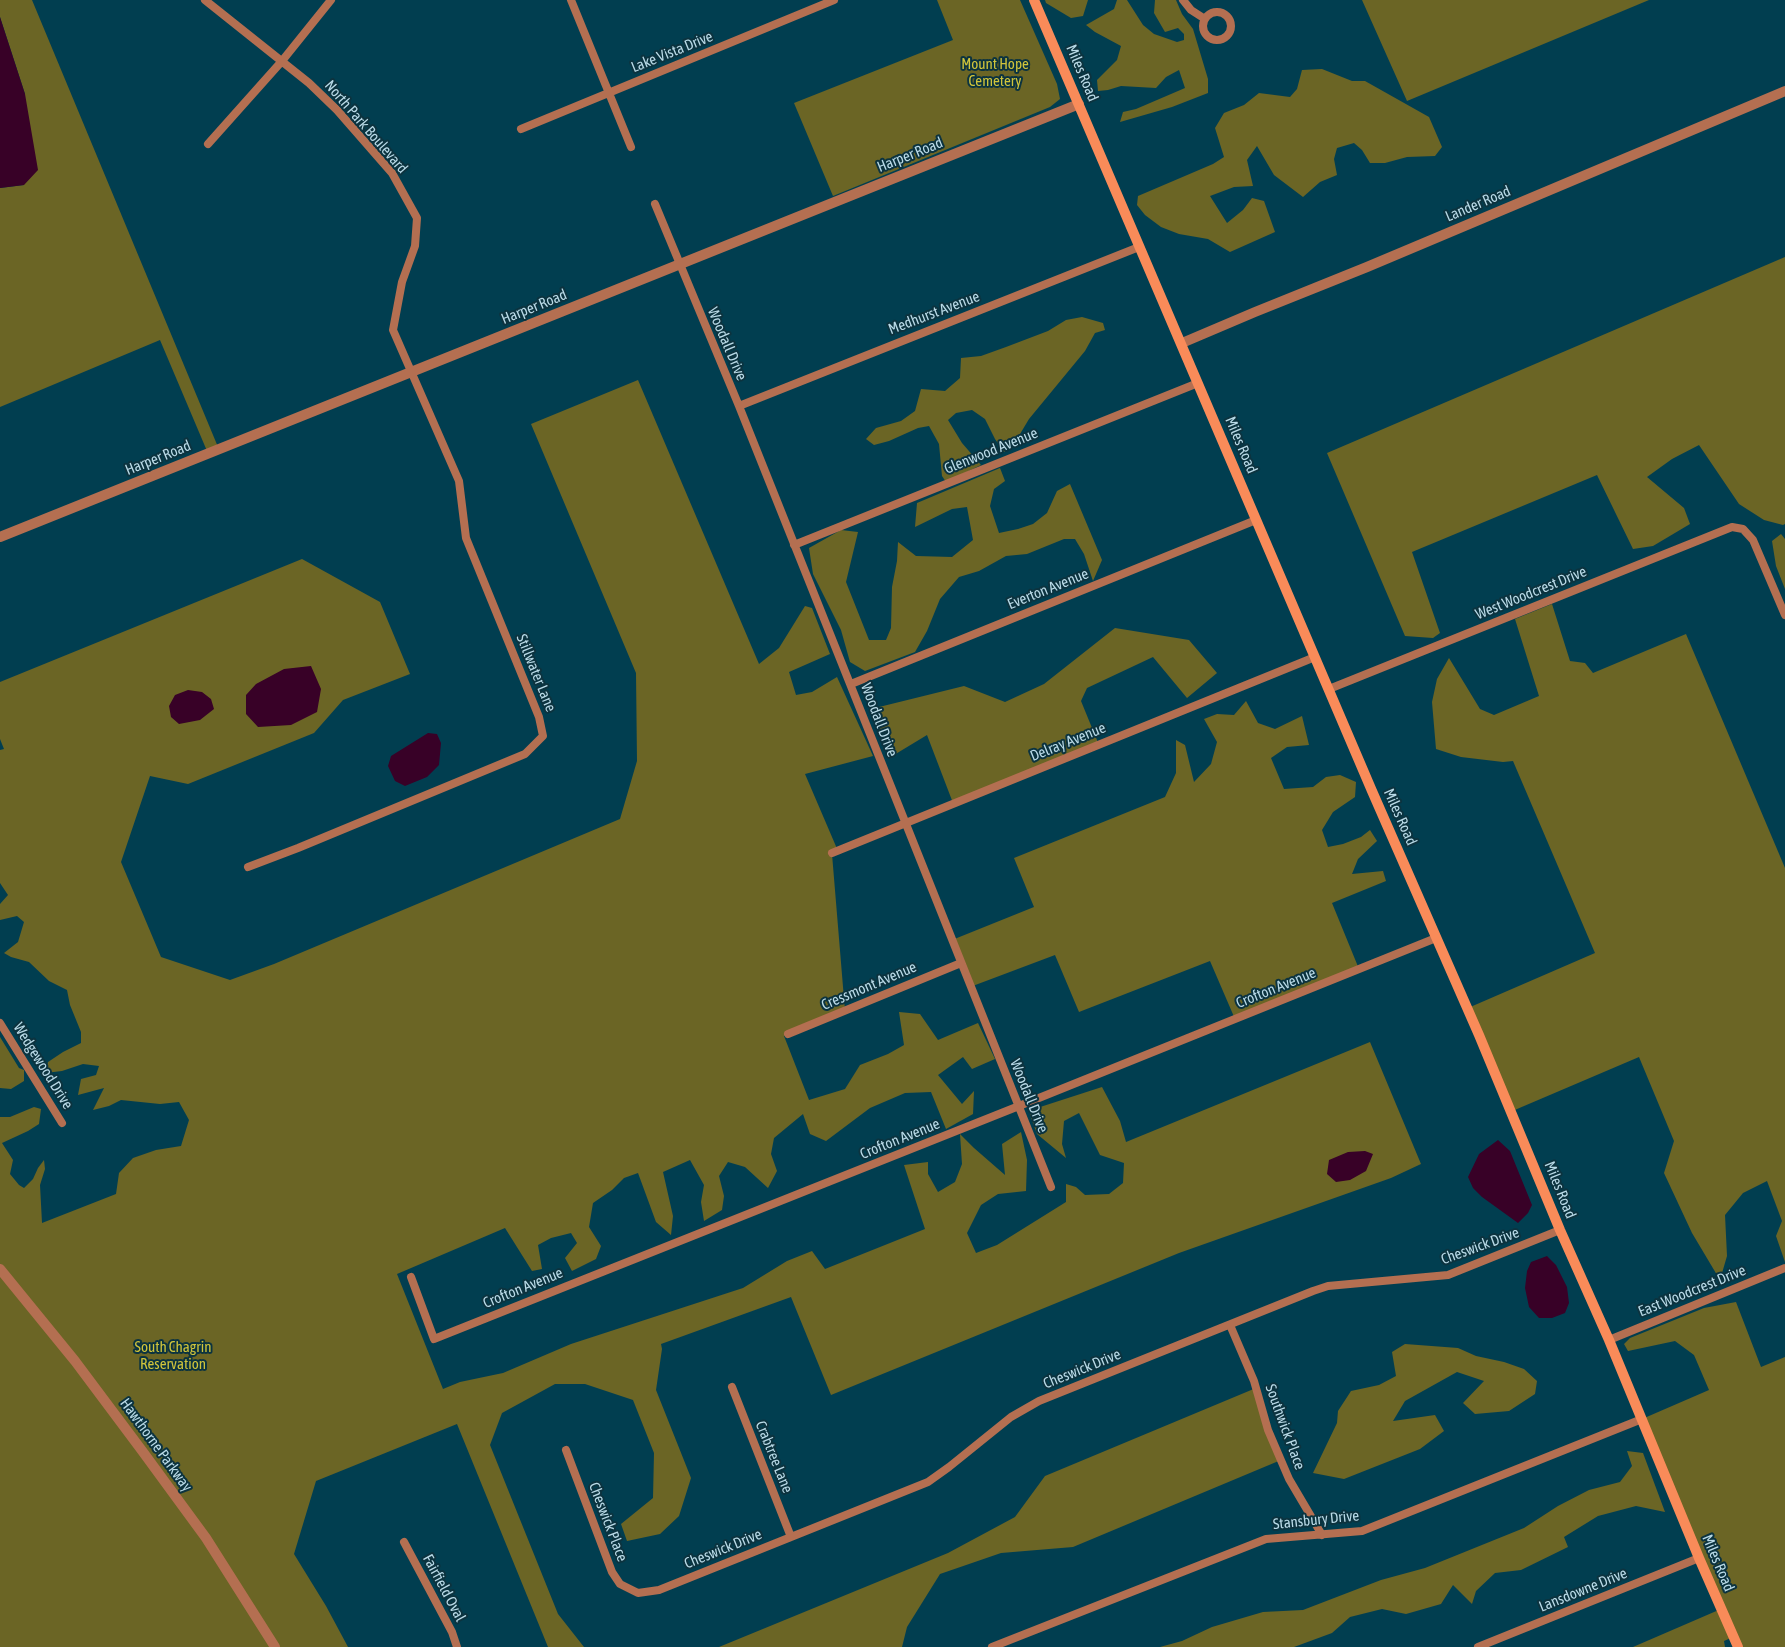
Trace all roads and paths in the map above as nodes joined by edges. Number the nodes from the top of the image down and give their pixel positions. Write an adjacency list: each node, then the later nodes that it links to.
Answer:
1 (205, 0): 8 (street, North Park Boulevard)
2 (331, 0): 8 (street)
3 (570, 0): 10 (street)
4 (834, 0): 10 (street, Lake Vista Drive)
5 (1034, 0): 11 (main road, Miles Road)
6 (1183, 0): 7 (street)
7 (1205, 19)
8 (282, 61): 13 (street); 19 (street, North Park Boulevard)
9 (1785, 91): 18 (street, Lander Road)
10 (610, 93): 12 (street, Lake Vista Drive); 14 (street)
11 (1079, 104): 16 (main road, Miles Road); 17 (street, Harper Road)
12 (520, 129)
13 (208, 144)
14 (631, 147)
15 (655, 204): 17 (street, Woodall Drive)
16 (1140, 247): 18 (main road, Miles Road); 21 (street, Medhurst Avenue)
17 (679, 264): 19 (street, Harper Road); 21 (street, Woodall Drive)
18 (1182, 343): 20 (main road, Miles Road)
19 (412, 372): 23 (street, Harper Road); 31 (street, Stillwater Lane)
20 (1198, 383): 22 (main road, Miles Road); 24 (street, Glenwood Avenue)
21 (739, 406): 24 (street, Woodall Drive)
22 (1256, 520): 26 (main road, Miles Road); 27 (street, Everton Avenue)
23 (0, 537)
24 (794, 545): 27 (street, Woodall Drive)
25 (1785, 615): 28 (street, West Woodcrest Drive)
26 (1315, 657): 28 (main road, Miles Road); 29 (street, Delray Avenue)
27 (850, 684): 29 (street, Woodall Drive)
28 (1329, 688): 32 (main road, Miles Road)
29 (905, 823): 30 (street, Delray Avenue); 33 (street, Woodall Drive)
30 (832, 853)
31 (248, 867)
32 (1436, 938): 36 (street, Crofton Avenue); 39 (main road, Miles Road)
33 (960, 963): 35 (street, Cressmont Avenue); 36 (street, Woodall Drive)
34 (0, 1023): 37 (street, Wedgewood Drive)
35 (788, 1034)
36 (1019, 1106): 38 (street, Woodall Drive); 42 (street, Crofton Avenue)
37 (62, 1123)
38 (1051, 1187)
39 (1560, 1230): 43 (street, Cheswick Drive); 44 (main road, Miles Road)
40 (1785, 1268): 44 (street, East Woodcrest Drive)
41 (0, 1269): 53 (street, Hawthorne Parkway)
42 (411, 1277)
43 (1230, 1325): 48 (street, Southwick Place); 49 (street, Cheswick Drive)
44 (1609, 1340): 46 (main road, Miles Road)
45 (732, 1387): 49 (street, Crabtree Lane)
46 (1642, 1419): 48 (street, Stansbury Drive); 51 (main road, Miles Road)
47 (566, 1450): 52 (street, Cheswick Place)
48 (1322, 1535): 55 (street, Stansbury Drive)
49 (791, 1537): 52 (street, Cheswick Drive)
50 (404, 1542): 54 (street, Fairfield Oval)
51 (1699, 1558): 56 (street, Lansdowne Drive); 57 (main road, Miles Road)
52 (638, 1593)
53 (275, 1647)
54 (457, 1647)
55 (992, 1647)
56 (1478, 1647)
57 (1738, 1647)

